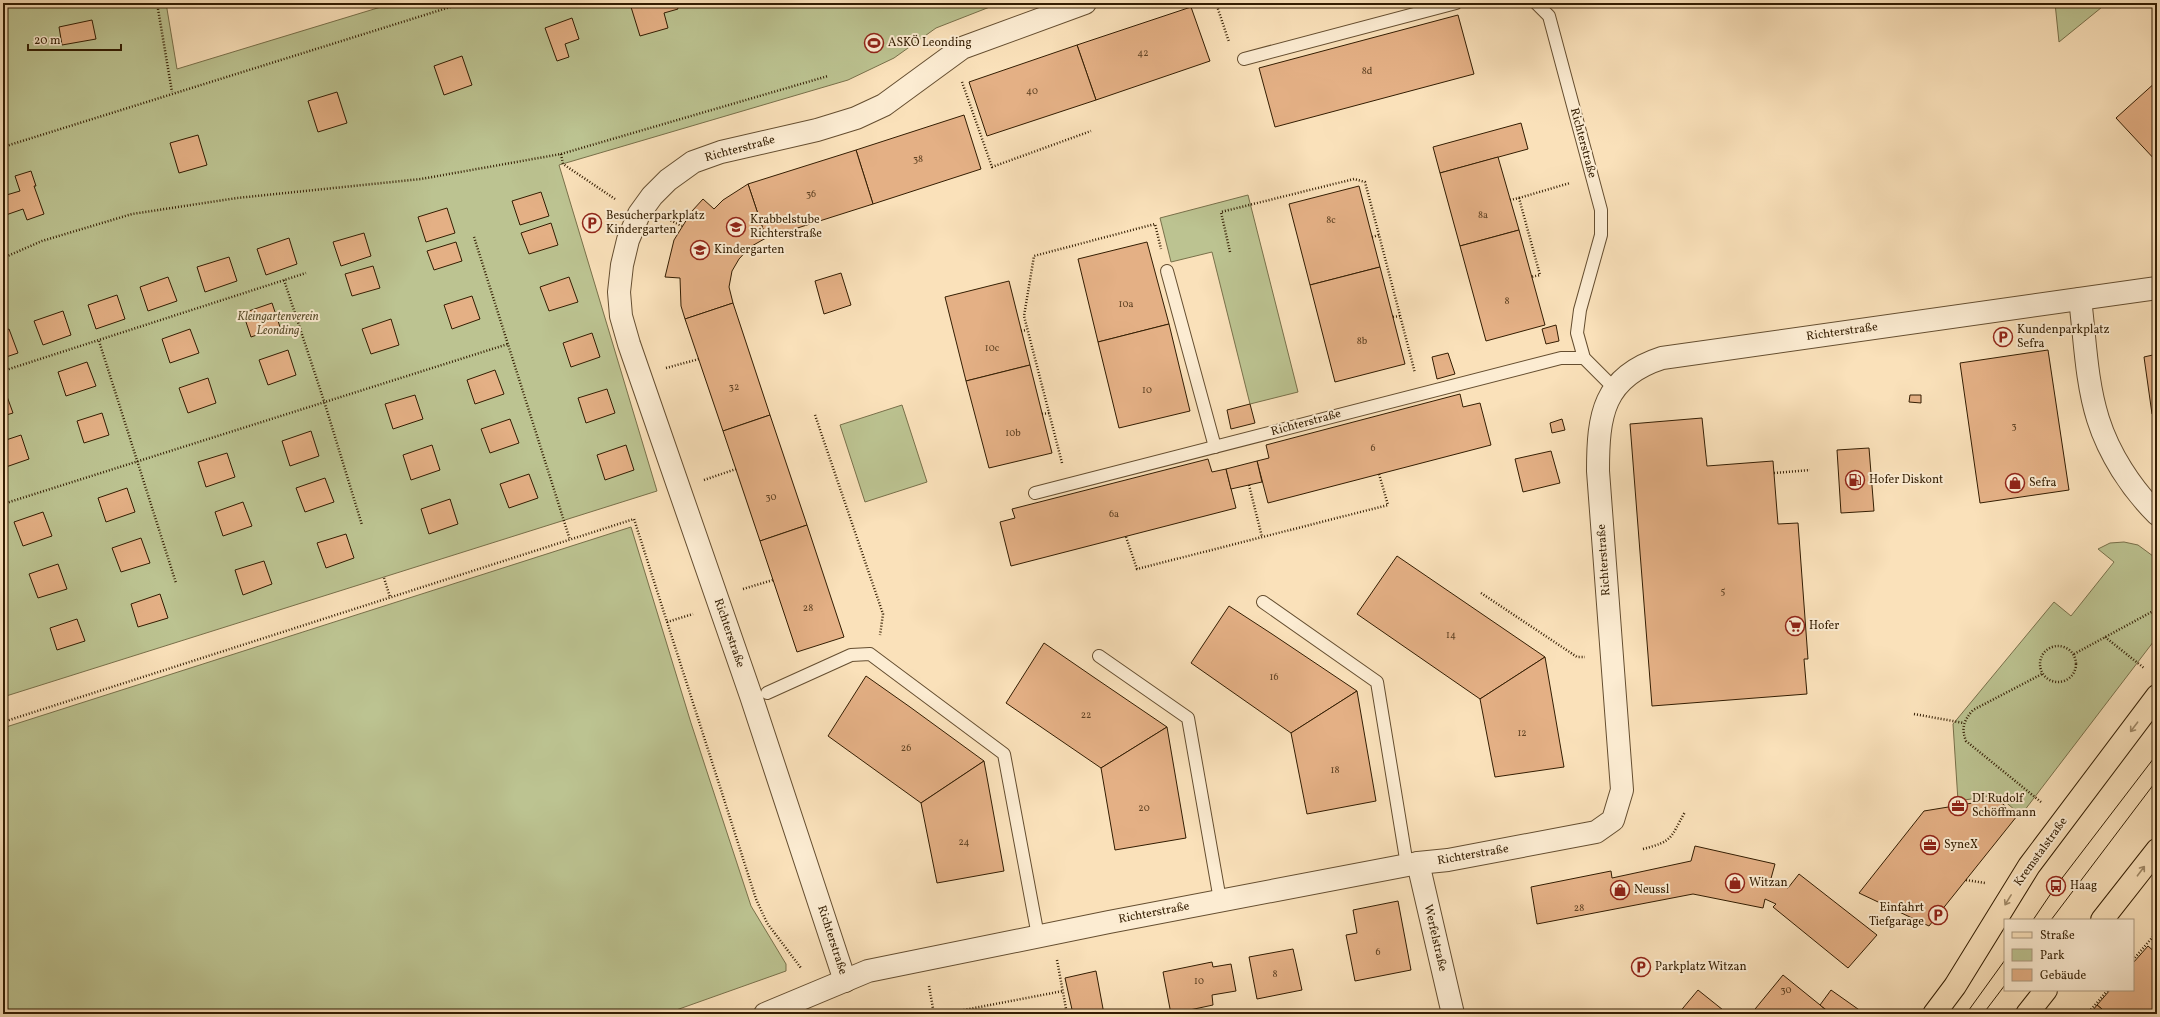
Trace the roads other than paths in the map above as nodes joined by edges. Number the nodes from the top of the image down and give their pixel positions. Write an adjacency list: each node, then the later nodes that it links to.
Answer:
1 (1085, 3): 22 (street, Richterstraße)
2 (1456, 3): 4 (lane)
3 (1536, 3): 8 (lane, Richterstraße)
4 (1244, 59)
5 (1167, 271): 10 (lane)
6 (2157, 288): 7 (street, Richterstraße)
7 (2080, 299): 9 (street, Richterstraße); 12 (street)
8 (1584, 358): 9 (lane, Richterstraße); 10 (lane, Richterstraße)
9 (1614, 388): 18 (street, Richterstraße)
10 (1215, 447): 11 (lane, Richterstraße)
11 (1035, 493)
12 (2157, 514)
13 (1263, 602): 18 (lane)
14 (1099, 656): 19 (lane)
15 (766, 693): 21 (lane)
16 (2157, 696): 26 (main road, Kremstalstraße, one-way to 26)
17 (2157, 850): 20 (main road, one-way to 17)
18 (1412, 864): 19 (street, Richterstraße); 25 (street, Werfelstraße)
19 (1220, 900): 21 (street, Richterstraße)
20 (2103, 919)
21 (1045, 935): 22 (street, Richterstraße)
22 (845, 981): 24 (street)
23 (2045, 991): 27 (main road)
24 (765, 1014)
25 (1453, 1014)
26 (1934, 1014)
27 (2027, 1014)

